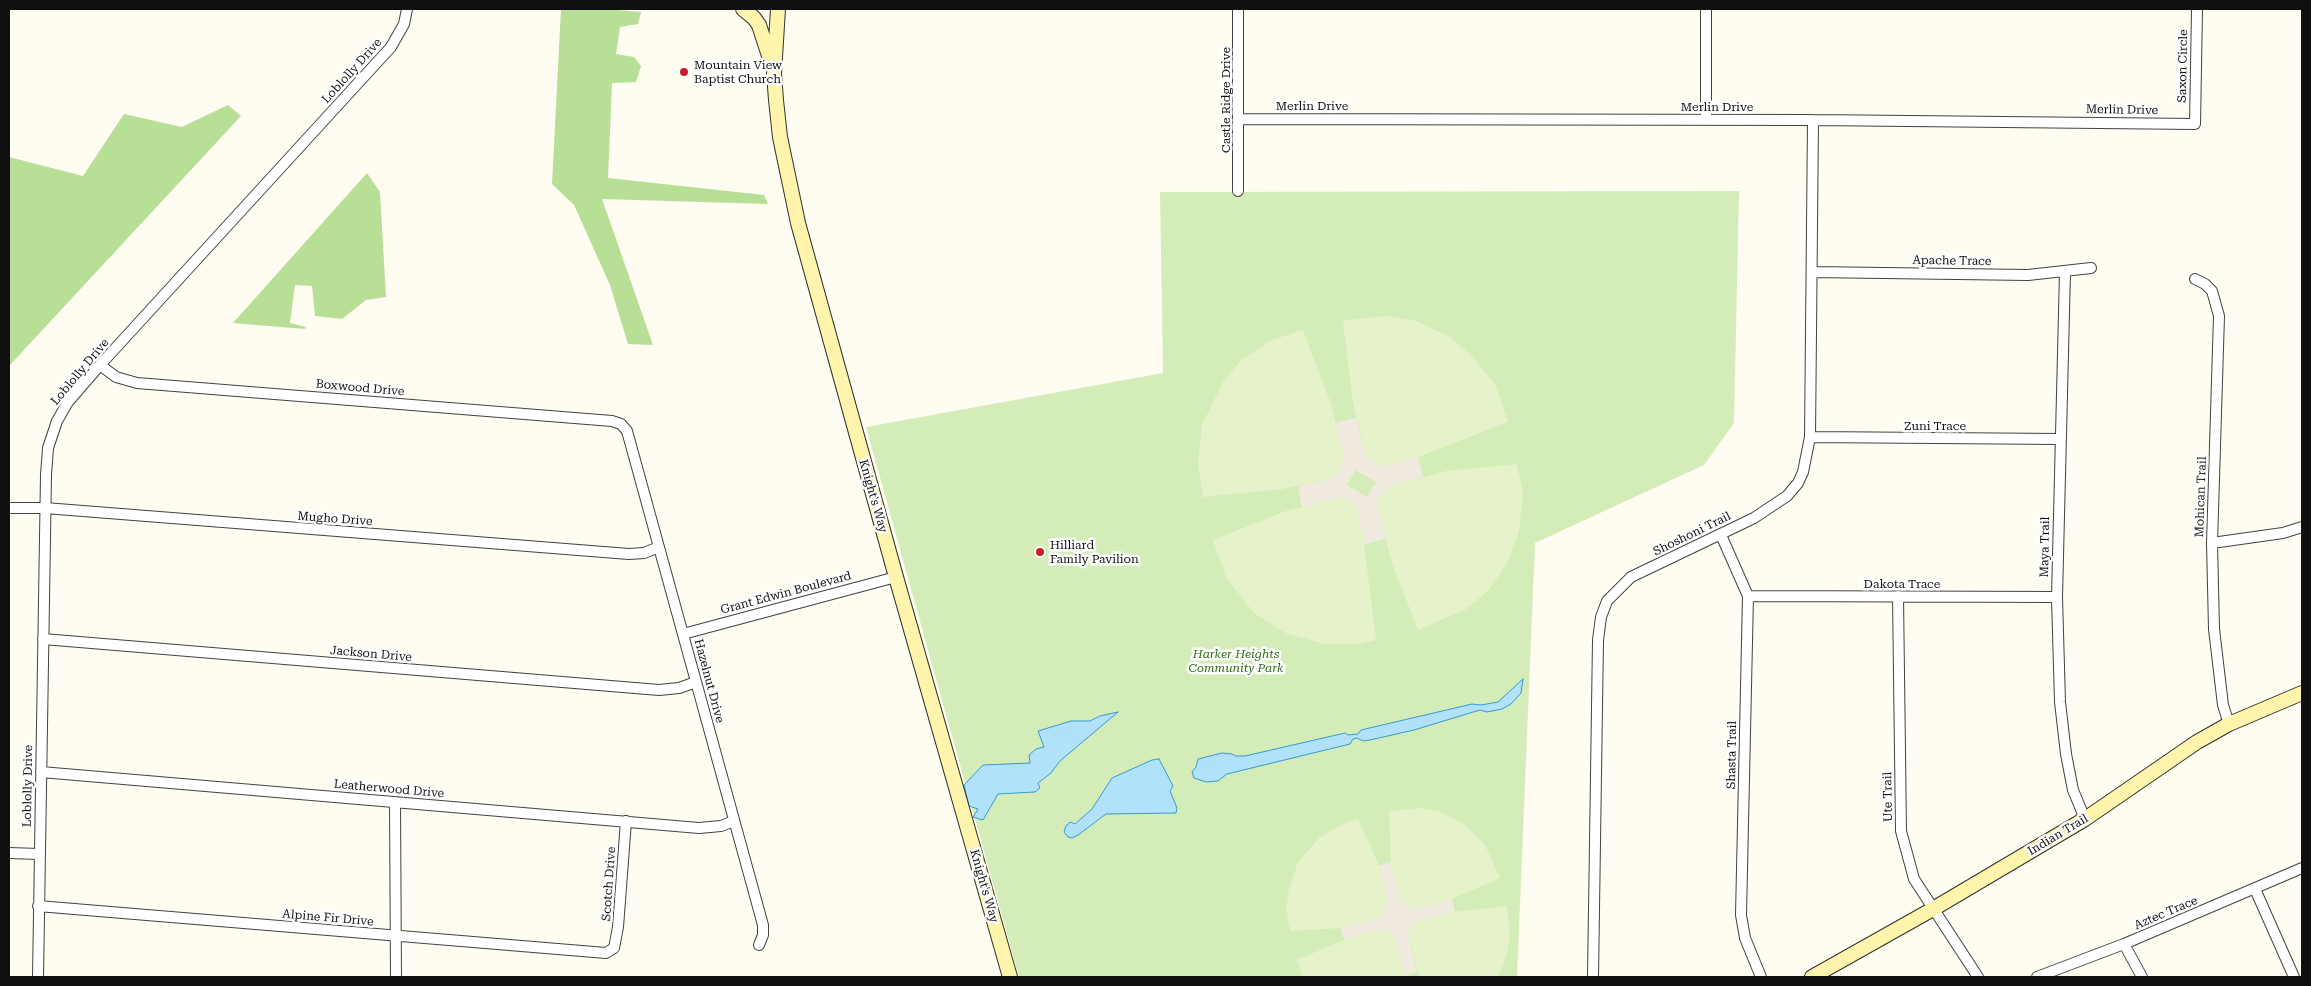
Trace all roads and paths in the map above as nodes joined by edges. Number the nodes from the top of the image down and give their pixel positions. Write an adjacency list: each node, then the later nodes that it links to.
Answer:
1 (407, 9): 17 (street, Loblolly Drive)
2 (743, 9): 7 (main road)
3 (778, 9): 7 (main road, Knight's Way)
4 (1238, 9): 8 (street, Castle Ridge Drive)
5 (1706, 9): 9 (street)
6 (2197, 9): 11 (street, Saxon Circle)
7 (774, 73): 27 (main road, Knight's Way)
8 (1238, 119): 9 (street, Merlin Drive); 12 (street, Castle Ridge Drive)
9 (1706, 120): 10 (street, Merlin Drive)
10 (1814, 120): 11 (street, Merlin Drive); 14 (street, Shoshoni Trail)
11 (2195, 124)
12 (1238, 191)
13 (2091, 268): 15 (street, Apache Trace)
14 (1812, 272): 15 (street, Apache Trace); 19 (street, Shoshoni Trail)
15 (2065, 272): 20 (street, Maya Trail)
16 (2195, 279): 25 (street, Mohican Trail)
17 (100, 365): 18 (street, Boxwood Drive); 22 (street, Loblolly Drive)
18 (621, 424): 26 (street, Hazelnut Drive)
19 (1810, 437): 20 (street, Zuni Trace); 24 (street, Shoshoni Trail)
20 (2060, 439): 30 (street, Maya Trail)
21 (9, 508): 22 (street, Mugho Drive)
22 (45, 508): 26 (street, Mugho Drive); 32 (street, Loblolly Drive)
23 (2302, 527): 25 (street)
24 (1721, 535): 28 (street, Shasta Trail); 54 (street, Shoshoni Trail)
25 (2212, 543): 35 (street, Mohican Trail)
26 (659, 547): 31 (street, Hazelnut Drive)
27 (896, 577): 31 (street, Grant Edwin Boulevard); 53 (main road, Knight's Way)
28 (1748, 596): 29 (street, Dakota Trace); 55 (street, Shasta Trail)
29 (1898, 596): 30 (street, Dakota Trace); 46 (street, Ute Trail)
30 (2056, 597): 38 (street, Maya Trail)
31 (683, 634): 33 (street, Hazelnut Drive)
32 (43, 639): 33 (street, Jackson Drive); 36 (street, Loblolly Drive)
33 (696, 682): 40 (street, Hazelnut Drive)
34 (2302, 692): 35 (main road, Indian Trail)
35 (2229, 724): 38 (main road, Indian Trail)
36 (41, 772): 37 (street, Leatherwood Drive); 42 (street, Loblolly Drive)
37 (395, 802): 39 (street, Leatherwood Drive); 47 (street)
38 (2085, 819): 46 (main road, Indian Trail)
39 (626, 821): 40 (street, Leatherwood Drive); 50 (street, Scotch Drive)
40 (734, 821): 49 (street, Hazelnut Drive)
41 (9, 853): 42 (street)
42 (39, 854): 45 (street, Loblolly Drive)
43 (2302, 868): 44 (street, Aztec Trace)
44 (2255, 889): 48 (street, Aztec Trace); 60 (street)
45 (38, 906): 47 (street, Alpine Fir Drive); 51 (street, Loblolly Drive)
46 (1933, 910): 56 (main road, Indian Trail); 57 (street, Ute Trail)
47 (395, 936): 50 (street, Alpine Fir Drive); 52 (street)
48 (2124, 944): 58 (street, Aztec Trace); 59 (street)
49 (759, 945)
50 (614, 948)
51 (38, 977)
52 (396, 977)
53 (1010, 977)
54 (1593, 977)
55 (1761, 977)
56 (1812, 977)
57 (1978, 977)
58 (2037, 977)
59 (2142, 977)
60 (2294, 977)

